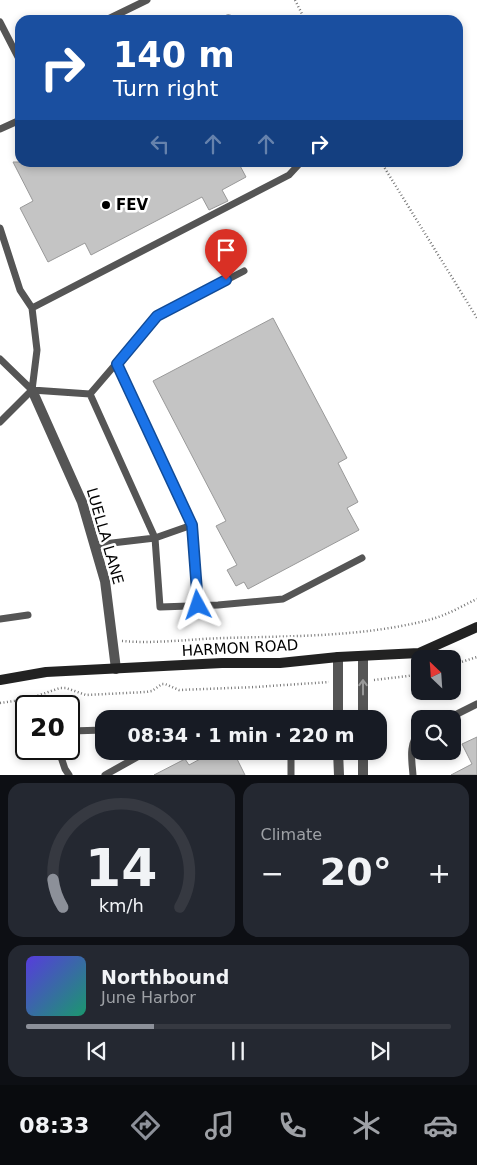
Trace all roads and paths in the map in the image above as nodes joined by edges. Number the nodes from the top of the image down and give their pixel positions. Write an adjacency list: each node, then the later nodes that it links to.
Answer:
1 (147, 0): 3 (lane)
2 (295, 0): 4 (path)
3 (116, 15)
4 (302, 15)
5 (0, 22): 6 (lane)
6 (15, 51)
7 (15, 122): 8 (lane)
8 (0, 129)
9 (296, 167): 13 (lane)
10 (384, 167): 14 (path)
11 (0, 228): 13 (lane)
12 (244, 271): 16 (lane)
13 (32, 308): 17 (lane)
14 (477, 318)
15 (0, 359): 17 (lane)
16 (117, 364): 18 (lane); 20 (lane)
17 (32, 390): 18 (lane); 19 (lane); 22 (street, LUELLA LANE)
18 (90, 394): 21 (lane)
19 (0, 422)
20 (192, 525): 21 (lane); 25 (lane)
21 (154, 538): 22 (lane); 25 (lane)
22 (94, 545): 29 (street, LUELLA LANE)
23 (362, 558): 25 (lane)
24 (477, 599): 29 (path)
25 (198, 605)
26 (28, 615): 27 (lane)
27 (0, 619)
28 (477, 627): 30 (street, HARMON ROAD)
29 (112, 642): 34 (street, LUELLA LANE)
30 (363, 656): 31 (street, HARMON ROAD); 37 (street)
31 (338, 657): 34 (street, HARMON ROAD); 38 (street)
32 (477, 657): 33 (path)
33 (461, 662)
34 (116, 669): 36 (street, HARMON ROAD)
35 (411, 676): 37 (path)
36 (0, 680)
37 (363, 680): 42 (street, one-way to 37)
38 (338, 682): 39 (path); 41 (street)
39 (0, 703)
40 (477, 704): 43 (lane)
41 (338, 710)
42 (363, 710)
43 (461, 712)
44 (95, 730): 45 (lane)
45 (80, 731)
46 (62, 760): 52 (lane)
47 (132, 760): 53 (lane)
48 (291, 760): 54 (lane)
49 (338, 760): 55 (street)
50 (363, 760): 56 (street)
51 (413, 760): 57 (lane)
52 (69, 775)
53 (105, 775)
54 (291, 775)
55 (338, 775)
56 (363, 775)
57 (413, 775)

